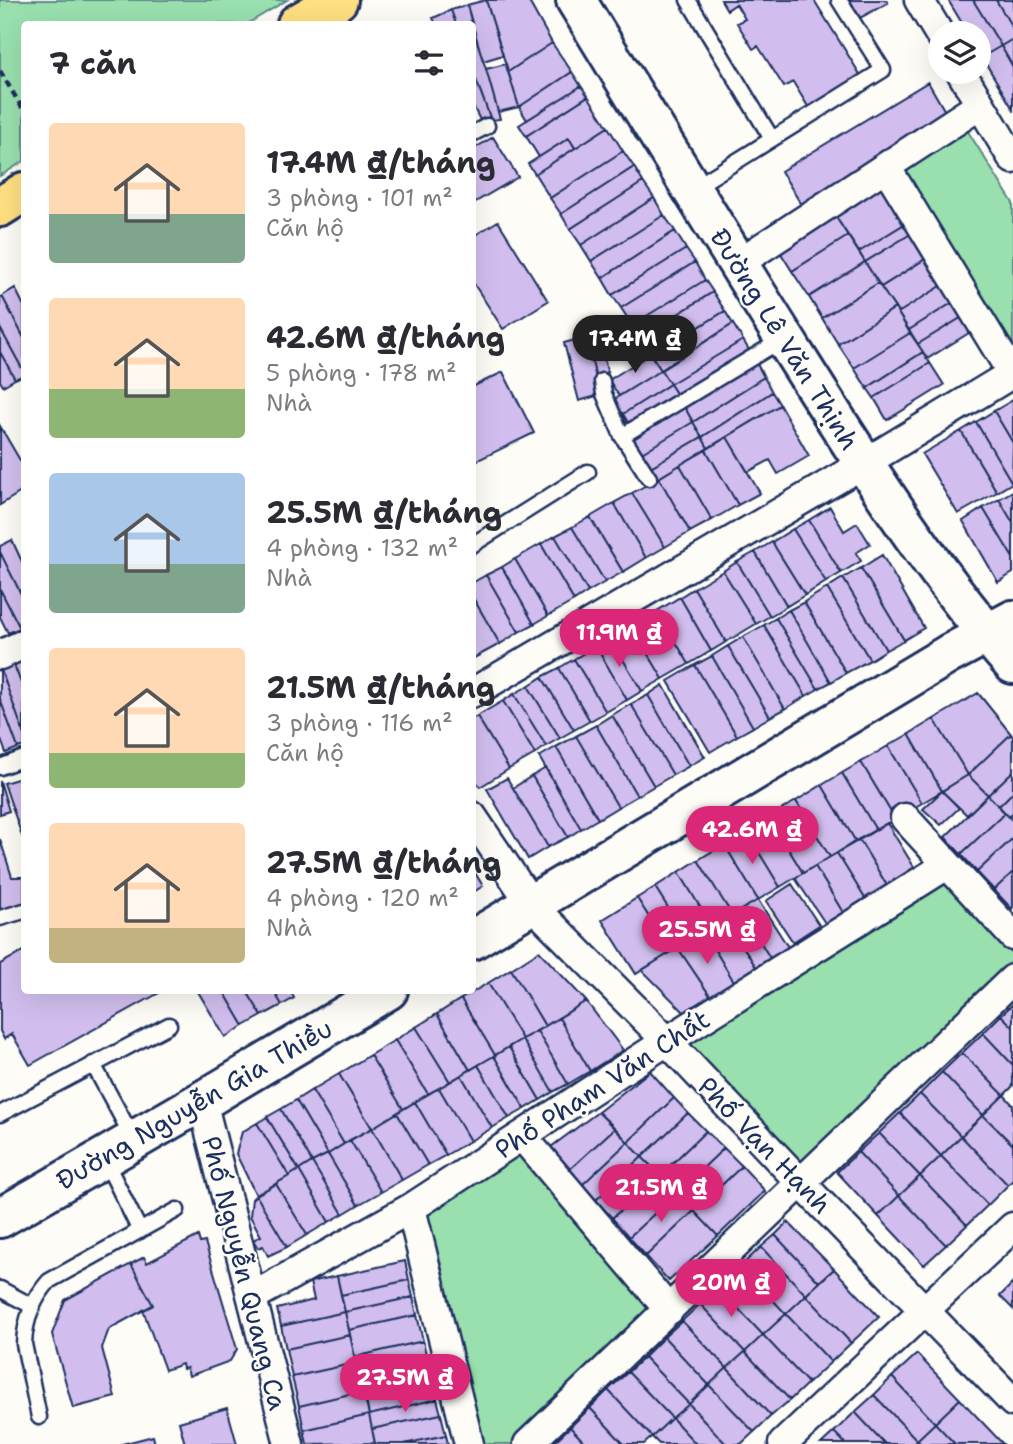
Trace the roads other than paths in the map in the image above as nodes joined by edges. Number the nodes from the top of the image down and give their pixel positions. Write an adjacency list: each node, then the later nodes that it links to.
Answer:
1 (338, 0): 6 (main road)
2 (576, 0): 15 (street, Đường Lê Văn Thịnh)
3 (688, 0): 12 (lane)
4 (839, 0): 12 (lane)
5 (919, 0): 7 (street)
6 (302, 21)
7 (931, 21)
8 (968, 84): 9 (street)
9 (980, 104): 13 (street); 14 (street)
10 (487, 126): 11 (lane)
11 (476, 132)
12 (772, 139): 15 (lane)
13 (1010, 148)
14 (886, 167): 18 (street); 20 (street)
15 (691, 190): 18 (street, Đường Lê Văn Thịnh)
16 (21, 194): 17 (main road)
17 (0, 207)
18 (737, 264): 19 (street, Đường Lê Văn Thịnh)
19 (784, 338): 22 (lane); 23 (street, Đường Lê Văn Thịnh)
20 (1013, 373): 23 (street)
21 (602, 381): 22 (lane)
22 (622, 436): 25 (lane)
23 (863, 464): 27 (street, Đường Lê Văn Thịnh); 31 (street)
24 (588, 472): 26 (lane)
25 (649, 478)
26 (476, 542)
27 (1000, 628): 30 (street, Đường Lê Văn Thịnh); 37 (street)
28 (21, 645): 29 (street)
29 (0, 654)
30 (1013, 664)
31 (476, 691)
32 (21, 759): 33 (lane)
33 (0, 767)
34 (905, 818): 36 (street)
35 (476, 822): 37 (street, Phố Vạn Hạnh)
36 (947, 865): 40 (street); 45 (street, Phố Phạm Văn Chất)
37 (532, 905): 41 (street); 45 (street, Phố Vạn Hạnh)
38 (21, 912): 39 (lane)
39 (0, 918)
40 (1013, 936)
41 (476, 938)
42 (1013, 978): 51 (street)
43 (381, 994): 47 (street, Đường Nguyễn Gia Thiều)
44 (169, 1025): 46 (lane)
45 (667, 1041): 49 (street, Phố Phạm Văn Chất); 51 (street, Phố Vạn Hạnh)
46 (93, 1065): 48 (lane); 50 (lane)
47 (202, 1101): 50 (street, Đường Nguyễn Gia Thiều); 58 (street, Phố Nguyễn Quang Ca)
48 (0, 1114)
49 (522, 1136): 52 (street, Phố Phạm Văn Chất); 60 (street)
50 (119, 1149): 54 (street, Đường Nguyễn Gia Thiều); 56 (lane)
51 (801, 1183): 60 (street); 61 (street, Phố Vạn Hạnh)
52 (411, 1208): 58 (street, Phố Phạm Văn Chất); 65 (street)
53 (177, 1210): 56 (lane)
54 (0, 1218)
55 (1013, 1227): 61 (street)
56 (140, 1231): 59 (lane)
57 (0, 1289): 59 (lane)
58 (252, 1297): 64 (street, Phố Nguyễn Quang Ca)
59 (32, 1306): 63 (lane)
60 (669, 1310): 66 (street)
61 (925, 1310): 62 (street, Phố Vạn Hạnh); 67 (street)
62 (1013, 1402)
63 (39, 1417)
64 (289, 1444)
65 (469, 1444)
66 (528, 1444)
67 (783, 1444)

